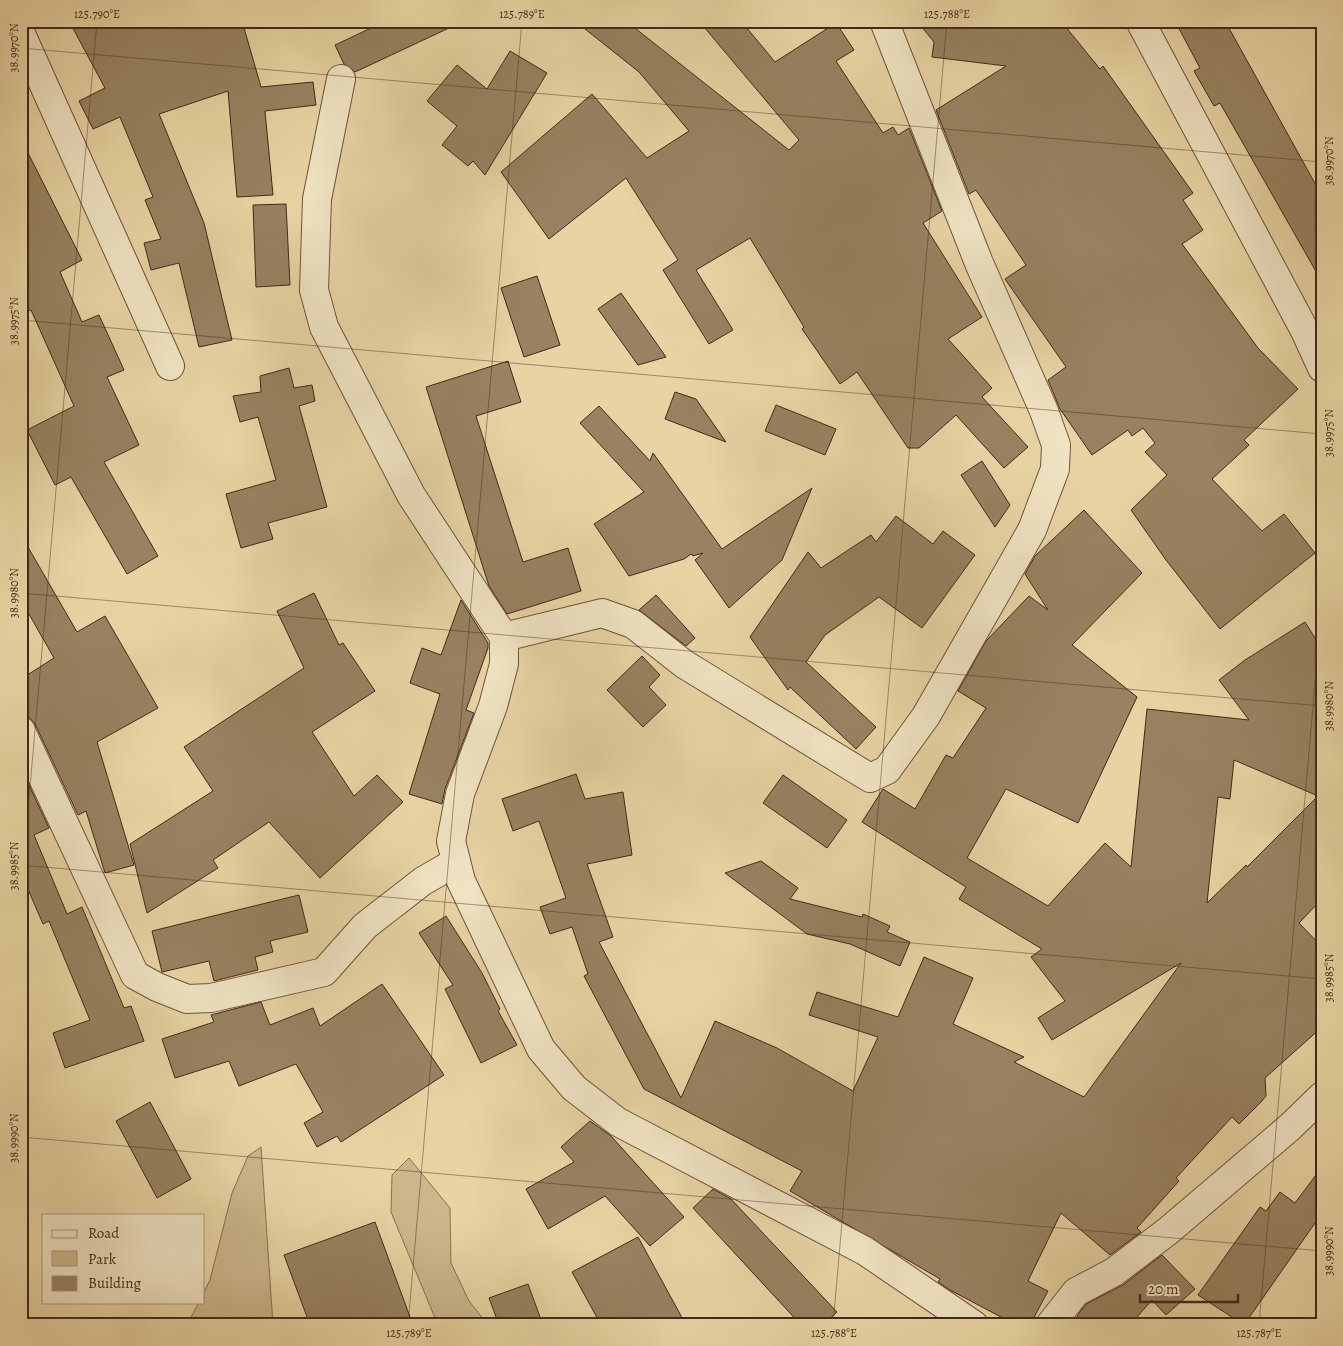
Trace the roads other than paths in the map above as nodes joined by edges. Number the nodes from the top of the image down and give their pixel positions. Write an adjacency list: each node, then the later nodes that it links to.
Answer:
1 (884, 21): 7 (street)
2 (1140, 21): 6 (street)
3 (21, 34): 5 (street)
4 (341, 79): 7 (street)
5 (170, 366)
6 (1322, 368)
7 (504, 637): 9 (street)
8 (21, 731): 9 (street)
9 (456, 862): 11 (street)
10 (1322, 1096): 12 (street)
11 (974, 1325)
12 (1050, 1325)

